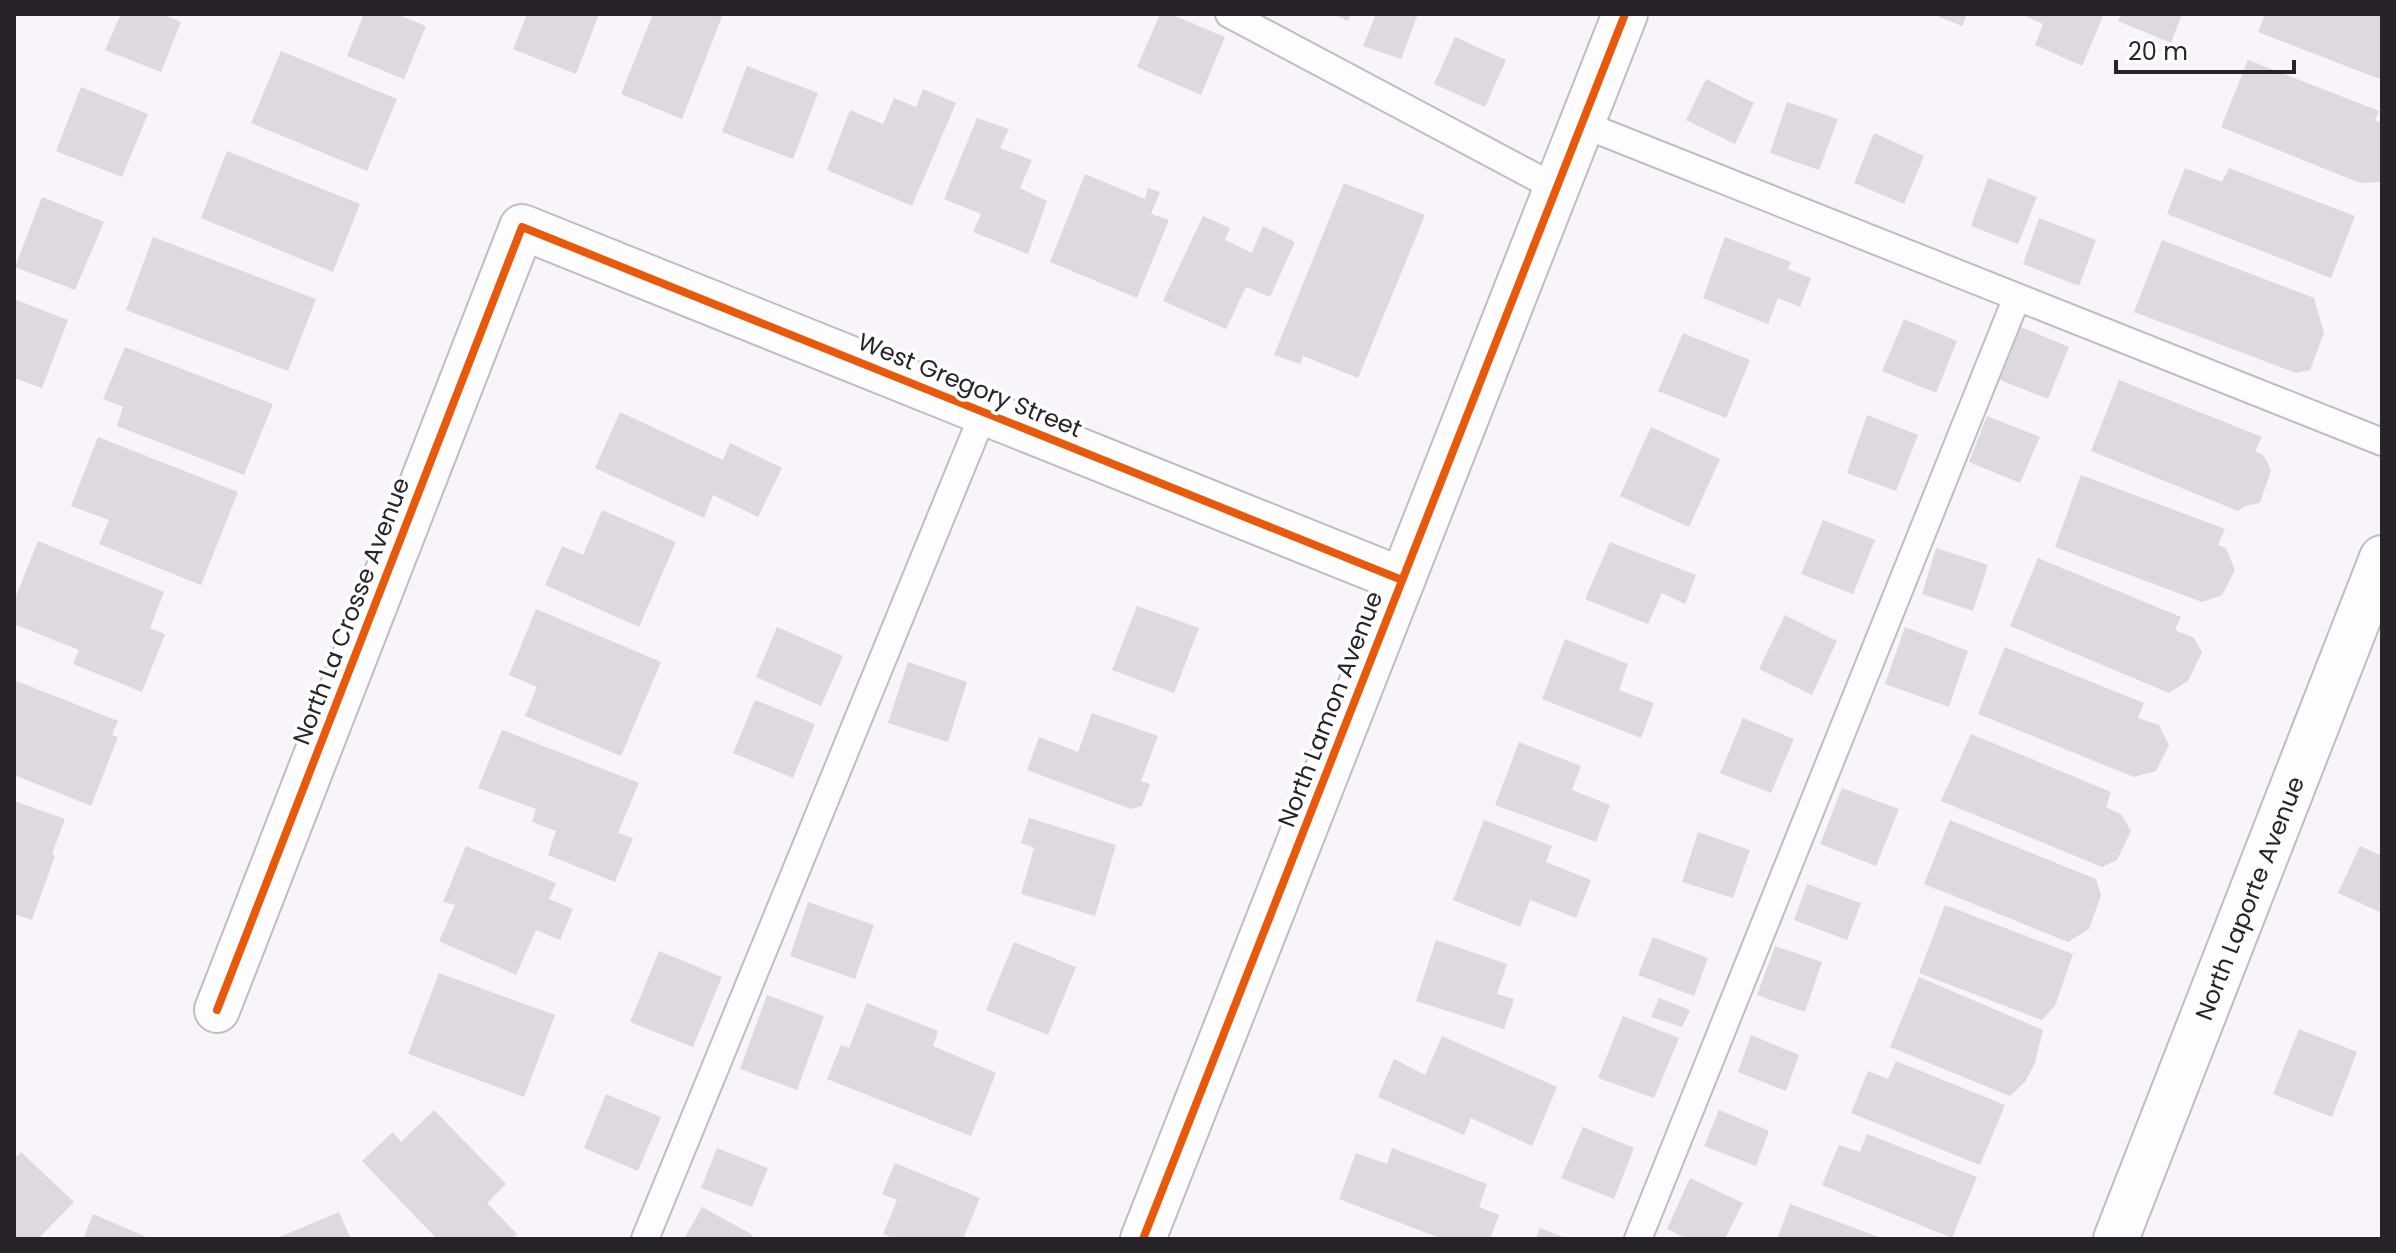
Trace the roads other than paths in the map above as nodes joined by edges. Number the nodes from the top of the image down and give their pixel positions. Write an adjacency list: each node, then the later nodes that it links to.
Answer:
1 (1229, 14): 4 (lane)
2 (1625, 14): 3 (street, North Lamon Avenue)
3 (1582, 124): 4 (street, North Lamon Avenue); 6 (lane)
4 (1556, 188): 10 (street, North Lamon Avenue)
5 (522, 227): 7 (street, West Gregory Street); 11 (street, North La Crosse Avenue)
6 (2017, 297): 8 (lane); 14 (lane)
7 (984, 412): 10 (street, West Gregory Street); 12 (lane)
8 (2382, 442)
9 (2382, 558): 15 (street, North Laporte Avenue)
10 (1402, 580): 13 (street, North Lamon Avenue)
11 (217, 1010)
12 (645, 1239)
13 (1143, 1239)
14 (1638, 1239)
15 (2116, 1239)

